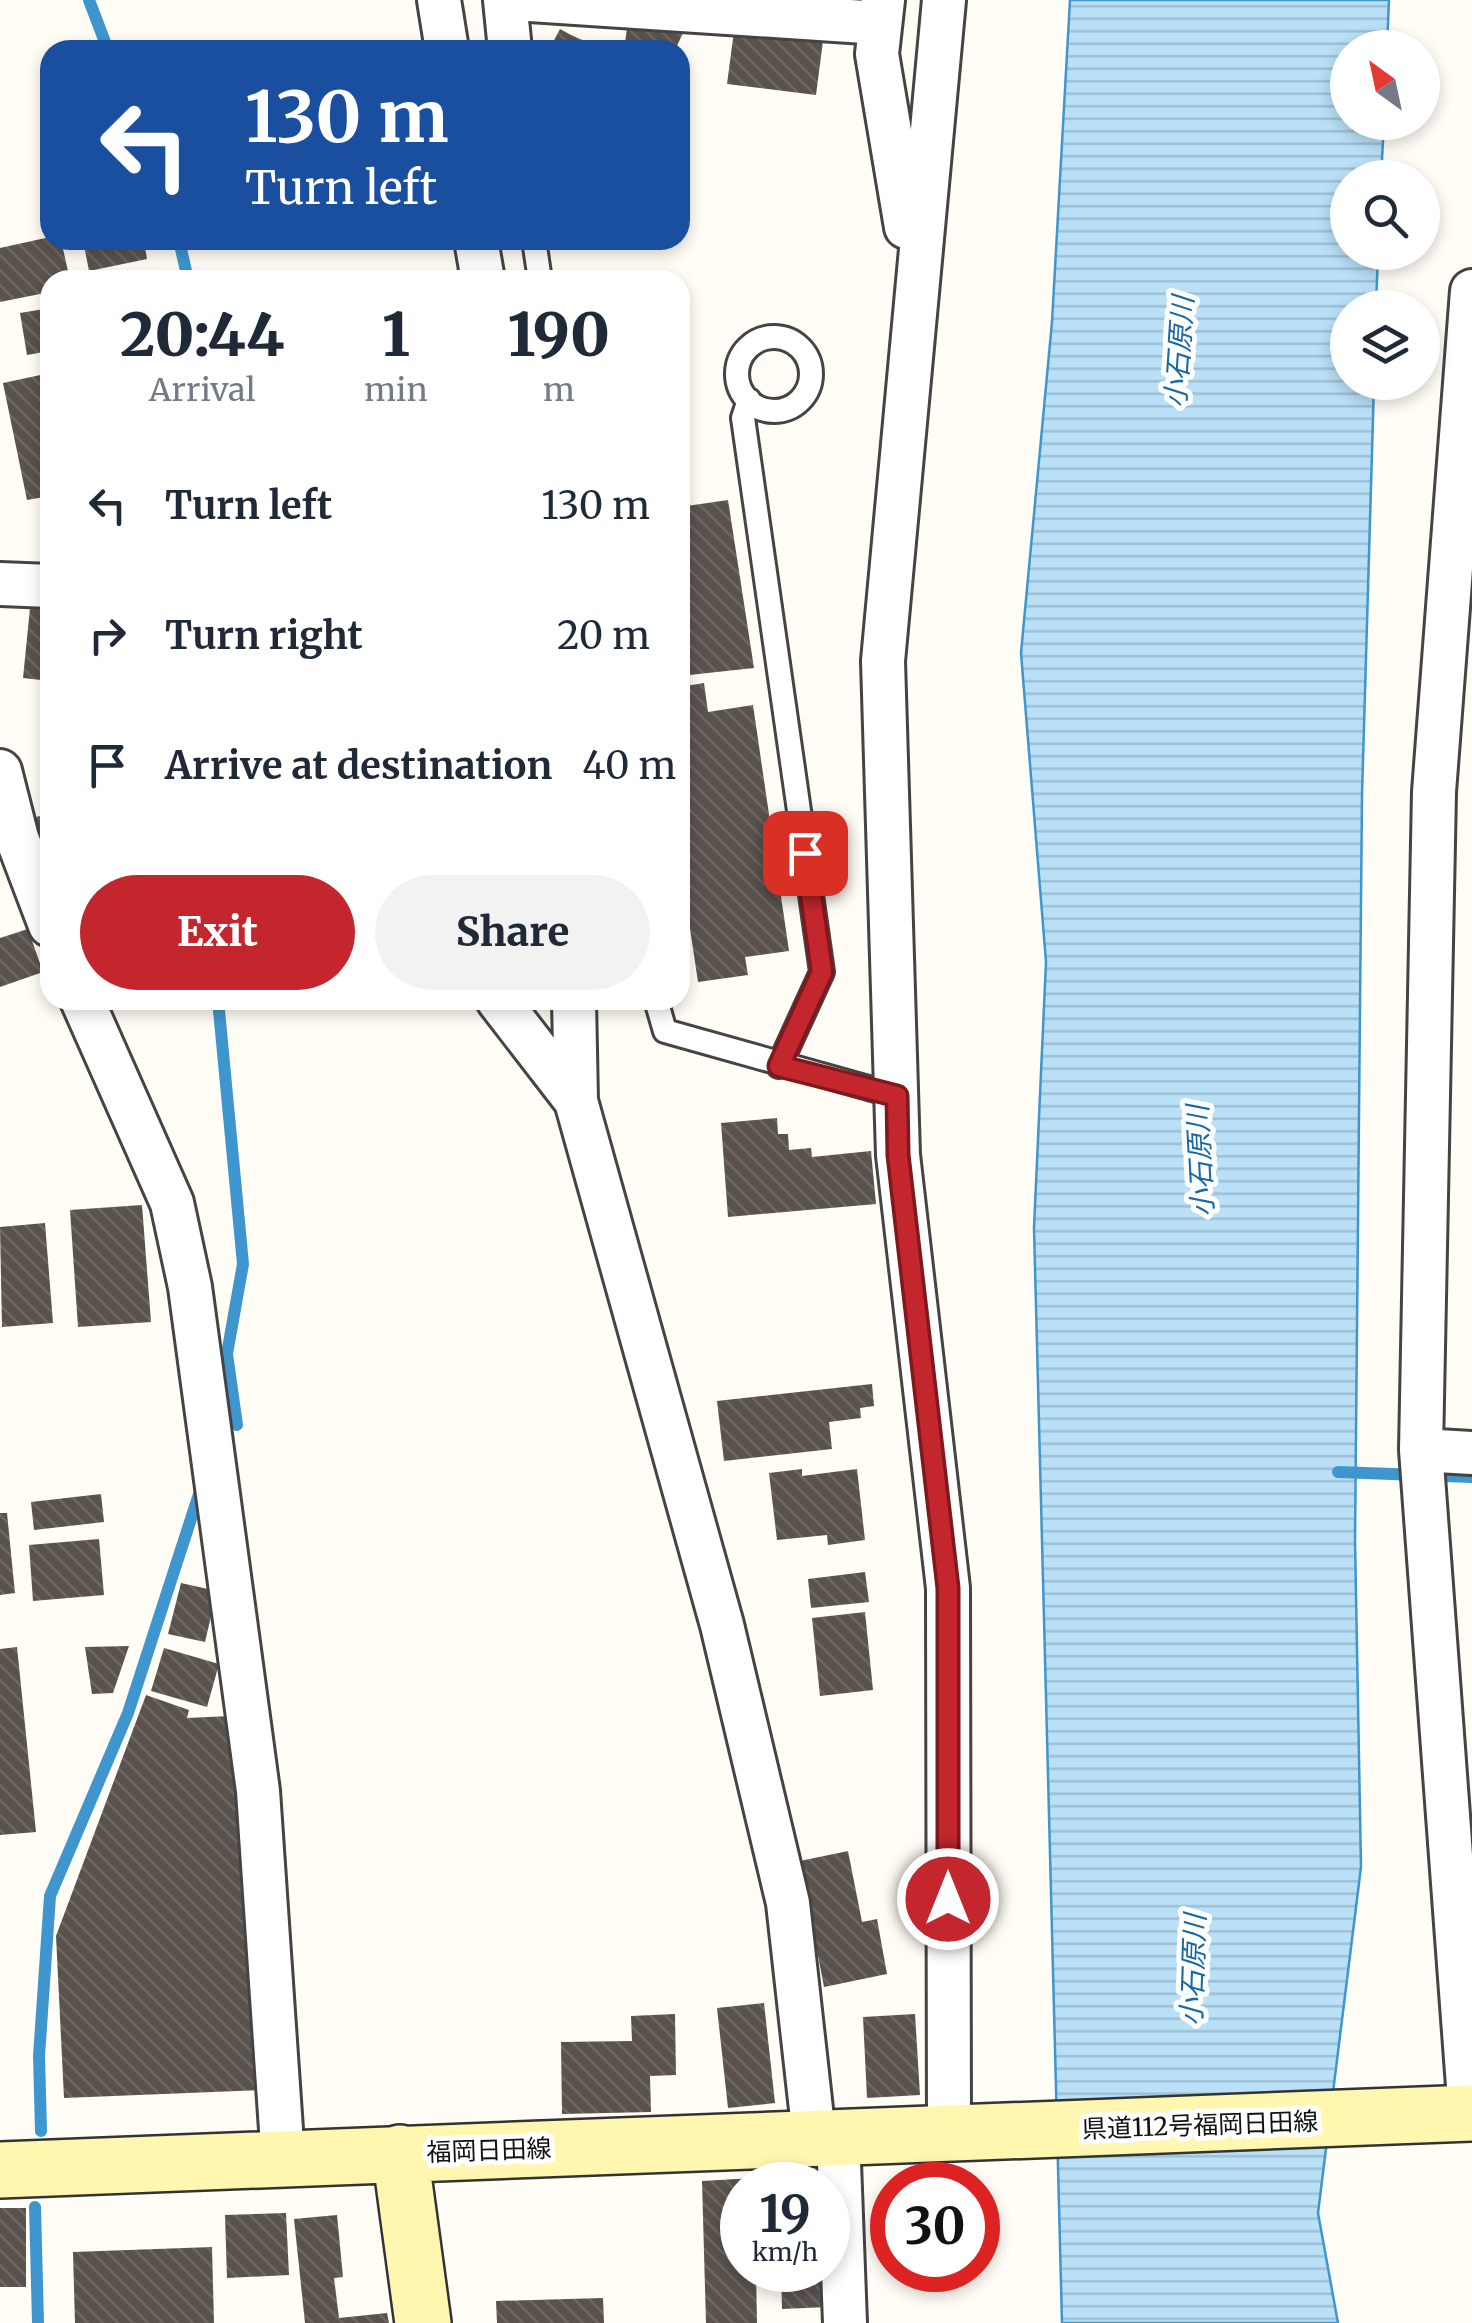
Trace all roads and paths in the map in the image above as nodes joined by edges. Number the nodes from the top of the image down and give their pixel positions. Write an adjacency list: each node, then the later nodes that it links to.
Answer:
1 (439, 0): 6 (street)
2 (505, 0): 7 (street)
3 (530, 0): 5 (street)
4 (944, 0): 8 (street)
5 (881, 12): 8 (street)
6 (445, 40)
7 (509, 40)
8 (916, 288): 20 (street)
9 (1472, 291): 22 (street)
10 (749, 400): 19 (lane)
11 (0, 584): 12 (street)
12 (40, 586)
13 (0, 771): 14 (street)
14 (40, 898)
15 (86, 1010): 28 (street)
16 (506, 1010): 21 (street)
17 (574, 1010): 21 (street)
18 (659, 1010): 19 (lane)
19 (779, 1066): 20 (lane)
20 (897, 1096): 25 (street)
21 (576, 1100): 26 (street)
22 (1421, 1450): 23 (street); 24 (street)
23 (1472, 1453)
24 (1458, 2120): 25 (main road, 県道112号福岡日田線)
25 (964, 2132): 26 (main road, 福岡日田線)
26 (826, 2136): 27 (main road, 福岡日田線); 31 (street)
27 (400, 2154): 28 (main road, 福岡日田線); 30 (main road)
28 (283, 2159): 29 (main road, 福岡日田線)
29 (0, 2170)
30 (423, 2323)
31 (845, 2323)

